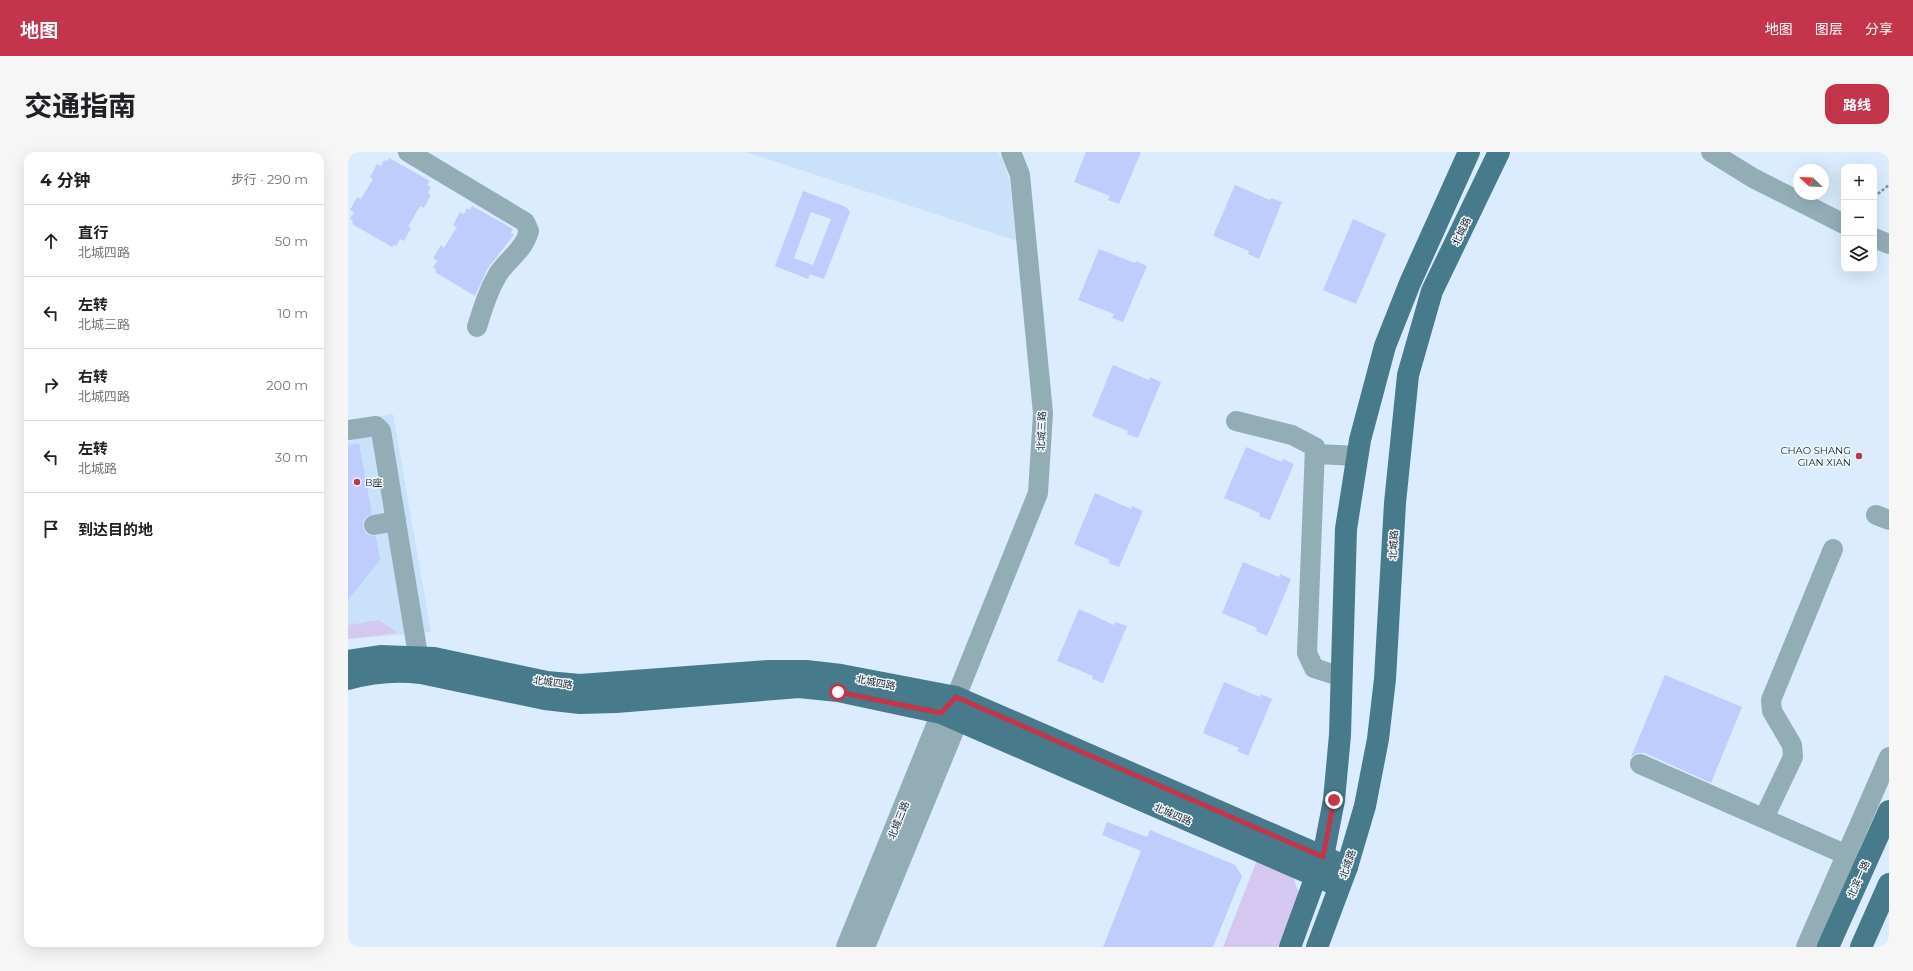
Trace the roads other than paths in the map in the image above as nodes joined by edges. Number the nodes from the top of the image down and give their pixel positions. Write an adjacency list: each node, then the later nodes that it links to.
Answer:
1 (408, 152): 9 (street)
2 (1011, 152): 21 (street, 北城三路)
3 (1469, 152): 13 (main road)
4 (1499, 152): 29 (main road, 北城路)
5 (1711, 152): 6 (street)
6 (1841, 222)
7 (1877, 239): 8 (street)
8 (1889, 244)
9 (477, 327)
10 (1236, 421): 12 (street)
11 (348, 430): 14 (street)
12 (1316, 454): 13 (street); 19 (street)
13 (1358, 456): 19 (main road)
14 (396, 521): 15 (street); 18 (street)
15 (374, 525)
16 (1833, 549): 26 (street)
17 (348, 661): 18 (main road, 北城四路)
18 (420, 665): 20 (main road, 北城四路); 21 (main road, 北城四路); 22 (main road, 北城四路)
19 (1342, 678): 28 (main road)
20 (348, 679)
21 (956, 697): 22 (street, 北城三路); 28 (main road, 北城四路)
22 (950, 717): 28 (main road, 北城四路); 31 (street, 北城三路); 32 (street, 北城三路)
23 (1889, 757): 27 (street)
24 (1640, 764): 26 (street)
25 (1889, 811): 27 (main road, 北滨一路)
26 (1764, 818): 27 (street)
27 (1856, 859): 35 (street); 36 (main road, 北滨一路)
28 (1320, 866): 29 (main road, 北城四路); 33 (main road)
29 (1343, 877): 34 (main road, 北城路)
30 (1889, 884): 37 (main road)
31 (846, 947)
32 (865, 947)
33 (1290, 947)
34 (1317, 947)
35 (1806, 947)
36 (1828, 947)
37 (1862, 947)

